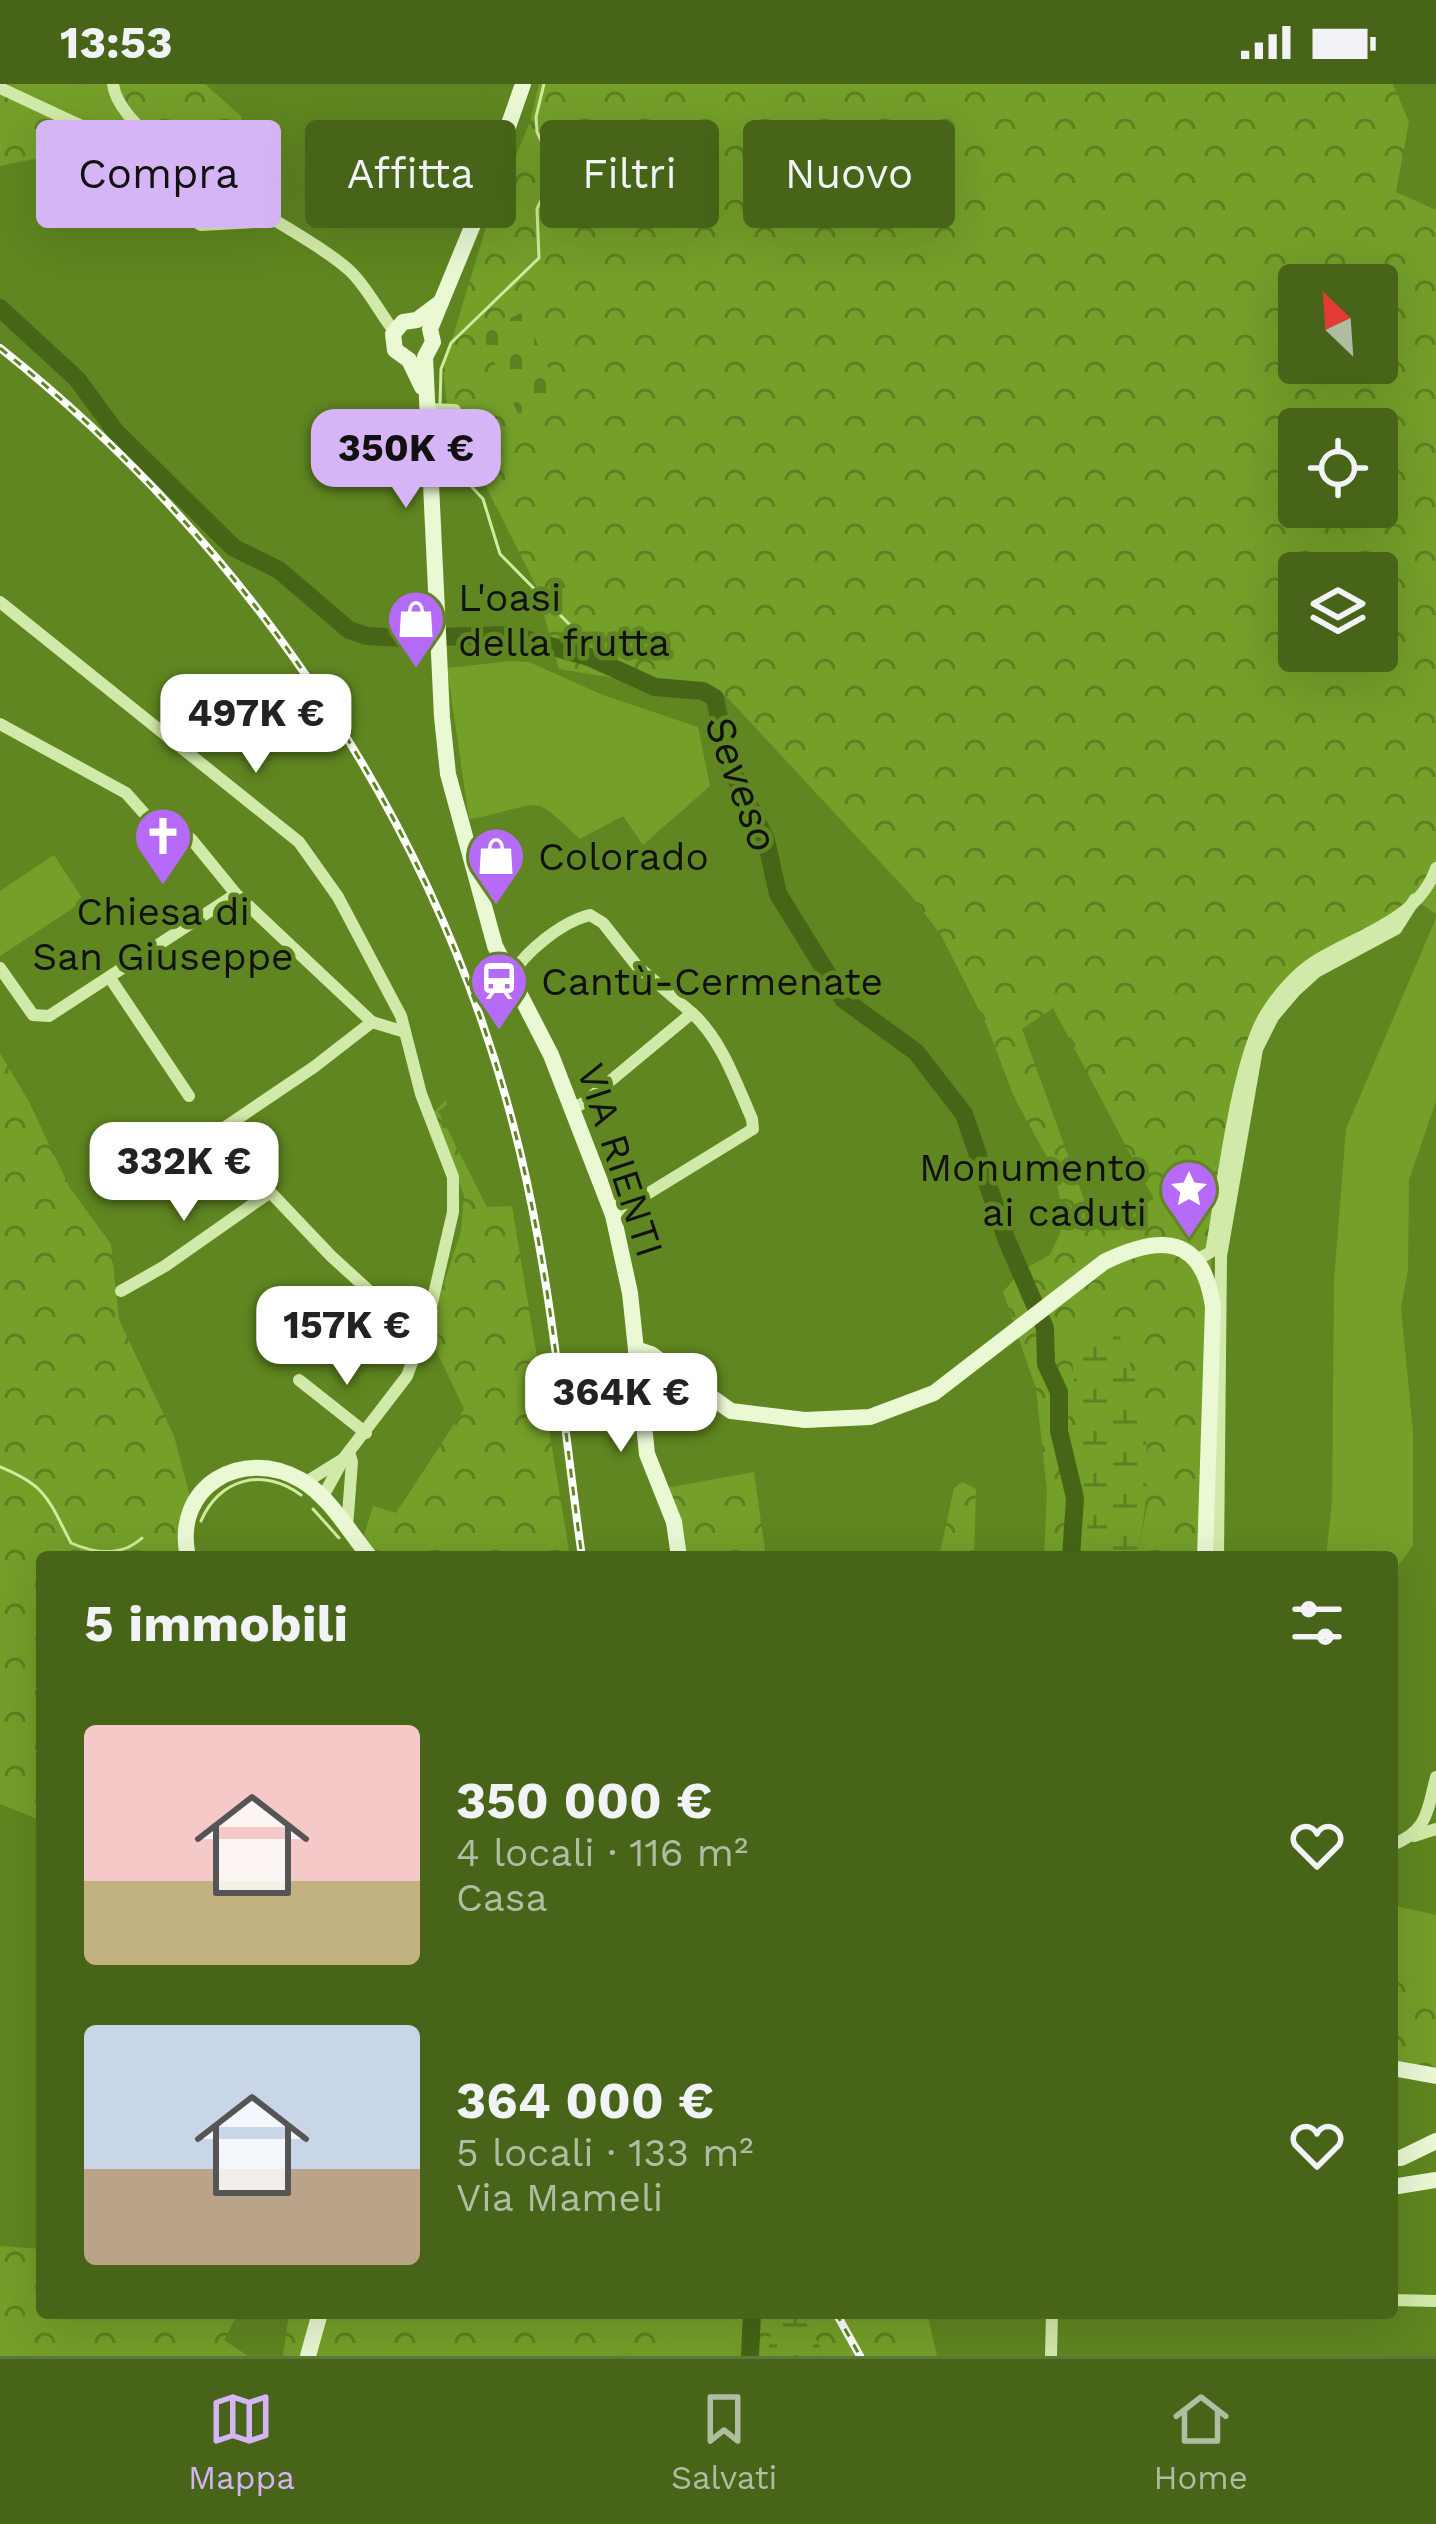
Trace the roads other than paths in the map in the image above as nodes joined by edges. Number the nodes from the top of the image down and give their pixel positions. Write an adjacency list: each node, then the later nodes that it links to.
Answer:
1 (113, 84): 5 (street)
2 (523, 84): 7 (main road)
3 (0, 88): 4 (street)
4 (67, 120)
5 (129, 120)
6 (281, 226): 7 (street)
7 (412, 325): 8 (main road); 8 (main road)
8 (417, 358): 15 (main road, VIA RIENTI)
9 (0, 602): 19 (street)
10 (0, 724): 12 (street)
11 (1436, 868): 13 (street)
12 (236, 894): 16 (street); 18 (street)
13 (1415, 899): 24 (street); 38 (street)
14 (0, 968): 16 (street)
15 (510, 977): 17 (street); 21 (main road, VIA RIENTI)
16 (110, 978): 20 (street)
17 (692, 1012): 21 (street); 23 (street)
18 (372, 1022): 19 (street); 22 (street)
19 (405, 1032): 26 (street)
20 (189, 1096)
21 (572, 1109): 23 (main road, VIA RIENTI)
22 (269, 1193): 25 (street); 26 (street)
23 (613, 1215): 27 (main road, VIA RIENTI)
24 (1196, 1260): 27 (main road); 37 (main road)
25 (121, 1292)
26 (422, 1339): 29 (street)
27 (636, 1349): 36 (main road, VIA RIENTI)
28 (299, 1380): 29 (street)
29 (366, 1433): 30 (street)
30 (347, 1455): 31 (street); 32 (street); 33 (street)
31 (306, 1482): 32 (main road); 34 (main road)
32 (322, 1498): 33 (main road)
33 (346, 1527): 35 (main road)
34 (187, 1551)
35 (365, 1551)
36 (682, 1551)
37 (1205, 1551)
38 (1218, 1551)
39 (1436, 1777): 41 (street)
40 (1436, 1829): 41 (street)
41 (1413, 1837): 42 (street)
42 (1398, 1843)
43 (1398, 2069): 44 (main road)
44 (1436, 2076)
45 (1436, 2141): 46 (main road)
46 (1398, 2158)
47 (1436, 2180): 48 (main road)
48 (1398, 2186)
49 (1398, 2300): 50 (street)
50 (1436, 2301)
51 (318, 2319): 53 (main road)
52 (1048, 2319): 54 (street)
53 (308, 2356)
54 (1051, 2356)

